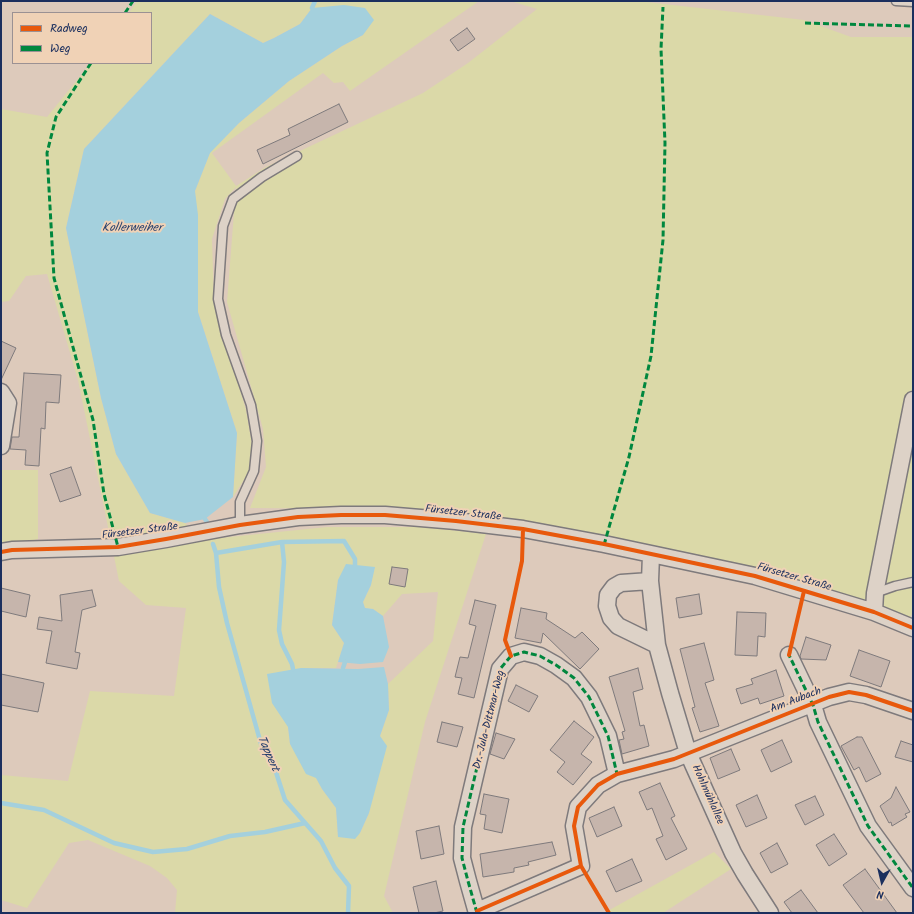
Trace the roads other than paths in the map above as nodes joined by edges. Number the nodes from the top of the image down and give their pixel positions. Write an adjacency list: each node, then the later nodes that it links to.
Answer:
1 (896, 1): 2 (lane)
2 (913, 2)
3 (297, 156): 7 (lane)
4 (1, 392): 6 (street)
5 (913, 400): 12 (street)
6 (1, 446)
7 (240, 525): 8 (street, Fürsetzer Straße); 9 (street, Fürsetzer Straße)
8 (1, 552)
9 (651, 555): 10 (street, Hohlmühlallee); 13 (street, Fürsetzer Straße)
10 (650, 581): 15 (street, Hohlmühlallee); 15 (street)
11 (913, 582): 12 (lane)
12 (875, 592): 13 (street)
13 (874, 612): 14 (street, Fürsetzer Straße)
14 (913, 628)
15 (657, 645): 19 (street, Hohlmühlallee)
16 (789, 655): 17 (street, Am Aubach)
17 (812, 705): 18 (street, Am Aubach); 19 (street, Am Aubach); 21 (street, Am Aubach)
18 (913, 711)
19 (688, 753): 20 (street, Dr.-Jula-Dittmar-Weg); 23 (street, Hohlmühlallee)
20 (617, 774): 22 (street, Dr.-Jula-Dittmar-Weg); 22 (street, Dr.-Jula-Dittmar-Weg)
21 (913, 888)
22 (477, 912)
23 (770, 913)

